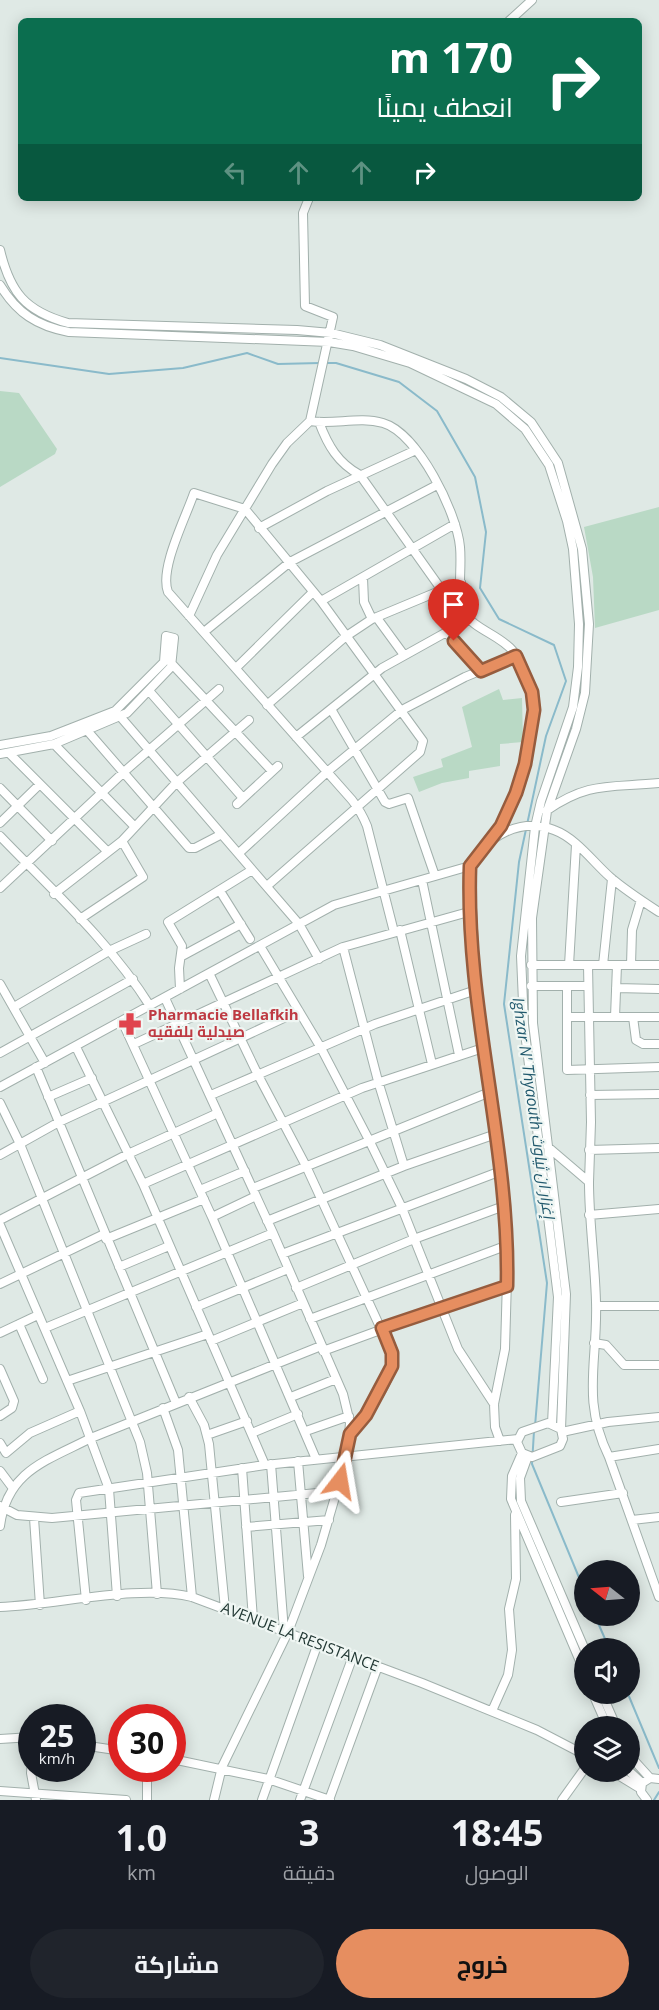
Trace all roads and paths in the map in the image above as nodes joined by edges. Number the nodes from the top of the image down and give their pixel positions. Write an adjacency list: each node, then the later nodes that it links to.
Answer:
1 (532, 0): 2 (street)
2 (512, 18)
3 (308, 201): 6 (street)
4 (0, 250): 6 (street)
5 (0, 285): 7 (street)
6 (331, 333): 7 (street); 18 (street)
7 (329, 342): 8 (street); 20 (street)
8 (314, 421): 9 (street); 10 (street); 12 (street)
9 (416, 450): 10 (street); 11 (street)
10 (360, 475): 13 (street); 15 (street)
11 (437, 485): 13 (street); 14 (street)
12 (245, 509): 15 (street); 25 (street); 25 (street)
13 (386, 512): 16 (street); 17 (street)
14 (455, 524): 16 (street); 21 (street)
15 (259, 528): 17 (street)
16 (412, 550): 19 (street); 22 (street)
17 (290, 562): 23 (street); 28 (street)
18 (586, 576): 20 (street); 32 (street)
19 (363, 578): 24 (street); 26 (street)
20 (577, 578): 31 (street)
21 (461, 582): 22 (street); 27 (street)
22 (441, 589): 26 (street)
23 (313, 592): 24 (street); 36 (street)
24 (321, 602): 30 (street)
25 (189, 616): 28 (street)
26 (374, 618): 30 (street); 33 (street)
27 (470, 620): 29 (street); 34 (street)
28 (204, 632): 36 (street)
29 (447, 633): 33 (street); 37 (street)
30 (345, 637): 38 (street); 42 (street)
31 (579, 648): 32 (street); 69 (street)
32 (589, 648): 68 (street)
33 (404, 655): 38 (street)
34 (516, 656): 37 (street); 76 (street)
35 (172, 664): 40 (street); 41 (street); 45 (street)
36 (236, 668): 42 (street)
37 (481, 671): 44 (street)
38 (374, 674): 43 (street); 44 (street)
39 (219, 689): 41 (street)
40 (150, 692): 45 (street); 47 (street)
41 (206, 700): 47 (street); 49 (street)
42 (267, 705): 50 (street)
43 (331, 709): 50 (street); 53 (street)
44 (402, 710): 53 (street); 63 (street)
45 (117, 714): 48 (street); 54 (street)
46 (249, 720): 49 (street)
47 (177, 724): 54 (street); 56 (street)
48 (86, 728): 51 (street); 52 (street); 57 (street)
49 (235, 730): 56 (street); 56 (street)
50 (296, 737): 58 (street)
51 (54, 744): 55 (street); 64 (street)
52 (0, 745)
53 (356, 749): 58 (street); 63 (street)
54 (149, 750): 57 (street); 59 (street)
55 (4, 754): 61 (street)
56 (206, 756): 59 (street)
57 (125, 771): 64 (street); 65 (street)
58 (327, 772): 67 (street); 81 (street)
59 (176, 783): 65 (street); 74 (street)
60 (659, 783): 68 (street)
61 (40, 784): 66 (street); 70 (street)
62 (0, 788): 66 (street)
63 (378, 788): 67 (street); 85 (street)
64 (103, 792): 70 (street); 72 (street)
65 (154, 805): 72 (street); 74 (street)
66 (18, 806): 71 (street); 77 (street)
67 (357, 806): 88 (street); 90 (street)
68 (547, 811): 69 (street); 73 (street)
69 (537, 816): 73 (street)
70 (75, 819): 77 (street); 80 (street)
71 (0, 824)
72 (135, 827): 78 (street)
73 (536, 827): 76 (street); 79 (street); 108 (street); 263 (street)
74 (220, 835): 81 (street)
75 (0, 836): 82 (street)
76 (492, 840): 83 (street)
77 (52, 841): 82 (street)
78 (122, 841): 80 (street); 96 (street)
79 (576, 845): 86 (street); 109 (street)
80 (108, 852): 92 (street)
81 (239, 854): 84 (street)
82 (26, 863): 89 (street); 92 (street)
83 (470, 866): 85 (street); 94 (street)
84 (252, 870): 88 (street); 91 (street)
85 (435, 876): 87 (street)
86 (612, 879): 93 (street); 111 (street)
87 (422, 880): 90 (street); 97 (street)
88 (267, 886): 99 (street)
89 (0, 888)
90 (384, 890): 99 (street); 100 (street)
91 (220, 891): 98 (street); 106 (street)
92 (54, 894): 96 (street)
93 (641, 900): 95 (street); 113 (street)
94 (472, 911): 97 (street); 125 (street)
95 (659, 912)
96 (80, 919): 105 (street)
97 (431, 922): 100 (street); 127 (street)
98 (240, 924): 102 (street); 106 (street)
99 (299, 924): 103 (street); 107 (street)
100 (397, 931): 104 (street); 131 (street)
101 (147, 934): 105 (street)
102 (250, 939)
103 (260, 946): 115 (street); 116 (street)
104 (344, 947): 107 (street); 140 (street)
105 (109, 951): 117 (street); 130 (street)
106 (182, 956): 123 (street)
107 (319, 959): 116 (street)
108 (531, 965): 109 (street); 119 (street)
109 (569, 965): 110 (street)
110 (588, 965): 111 (street); 121 (street)
111 (603, 965): 112 (street)
112 (617, 965): 113 (street); 122 (street)
113 (631, 965): 114 (street)
114 (659, 965)
115 (209, 973): 123 (street); 128 (street)
116 (279, 977): 128 (street); 132 (street)
117 (133, 979): 129 (street); 141 (street)
118 (0, 984): 130 (street)
119 (531, 986): 120 (street); 178 (street)
120 (567, 986): 121 (street); 134 (street)
121 (588, 986): 133 (street)
122 (616, 988): 124 (street); 135 (street)
123 (180, 989): 126 (street)
124 (659, 989)
125 (476, 990): 127 (street); 147 (street)
126 (165, 998): 129 (street); 139 (street)
127 (448, 998): 131 (street); 149 (street)
128 (223, 1002): 139 (street); 142 (street)
129 (150, 1006): 138 (street)
130 (14, 1007): 141 (street)
131 (420, 1008): 140 (street); 152 (street)
132 (298, 1011): 142 (street); 146 (street)
133 (588, 1016): 134 (street); 135 (street); 155 (street)
134 (567, 1017): 155 (street)
135 (615, 1017): 136 (street)
136 (633, 1017): 137 (street); 144 (street)
137 (659, 1017)
138 (122, 1021): 143 (street); 145 (street)
139 (178, 1024): 143 (street); 150 (street)
140 (365, 1028): 146 (street); 159 (street)
141 (30, 1036): 148 (street); 151 (street)
142 (241, 1038): 150 (street); 156 (street)
143 (134, 1044): 158 (street)
144 (659, 1044)
145 (76, 1047): 151 (street); 157 (street)
146 (321, 1048): 156 (street); 164 (street)
147 (483, 1048): 149 (street); 161 (street)
148 (0, 1053)
149 (459, 1055): 152 (street)
150 (195, 1058): 158 (street); 163 (street)
151 (45, 1063): 153 (street)
152 (432, 1064): 159 (street)
153 (36, 1067): 160 (street); 166 (street)
154 (659, 1067): 155 (street)
155 (589, 1068): 165 (street)
156 (258, 1075): 163 (street); 171 (street)
157 (92, 1078): 166 (street); 167 (street)
158 (149, 1079): 167 (street); 173 (street)
159 (378, 1082): 164 (street); 172 (street)
160 (0, 1087)
161 (490, 1092): 172 (street); 174 (street)
162 (659, 1094): 165 (street)
163 (211, 1095): 169 (street)
164 (345, 1095): 171 (street); 175 (street)
165 (590, 1095): 180 (street)
166 (48, 1097): 170 (street)
167 (104, 1101): 170 (street); 181 (street)
168 (0, 1103): 176 (street)
169 (219, 1113): 173 (street); 177 (street)
170 (59, 1122): 176 (street); 189 (street)
171 (283, 1122): 177 (street); 184 (street)
172 (394, 1130): 175 (street); 185 (street)
173 (173, 1133): 181 (street); 183 (street)
174 (496, 1134): 185 (street); 187 (street)
175 (369, 1140): 184 (street); 188 (street)
176 (20, 1144): 182 (street); 194 (street)
177 (233, 1144): 183 (street); 186 (street)
178 (548, 1147): 190 (street); 266 (street)
179 (659, 1149): 180 (street)
180 (589, 1150): 190 (street)
181 (128, 1154): 189 (street); 191 (street)
182 (0, 1155)
183 (188, 1164): 191 (street); 192 (street)
184 (306, 1166): 193 (street); 196 (street)
185 (404, 1166): 188 (street)
186 (245, 1171): 192 (street); 193 (street)
187 (501, 1171): 197 (street); 198 (street)
188 (385, 1174): 196 (street); 198 (street)
189 (81, 1179): 194 (street); 207 (street)
190 (589, 1182): 200 (street)
191 (142, 1184): 202 (street)
192 (200, 1190): 195 (street)
193 (254, 1192): 201 (street); 203 (street)
194 (42, 1197): 204 (street); 211 (street)
195 (204, 1199): 201 (street); 202 (street)
196 (322, 1199): 203 (street); 205 (street)
197 (504, 1206): 208 (street); 209 (street)
198 (402, 1208): 205 (street); 208 (street)
199 (659, 1209): 200 (street)
200 (589, 1215): 227 (street)
201 (212, 1217): 212 (street)
202 (158, 1218): 207 (street); 210 (street)
203 (267, 1221): 206 (street)
204 (0, 1222): 218 (street)
205 (337, 1232): 213 (street); 214 (street)
206 (273, 1233): 212 (street); 213 (street)
207 (105, 1237): 211 (street); 215 (street)
208 (414, 1239): 214 (street); 219 (street)
209 (508, 1245): 219 (street); 221 (street)
210 (170, 1246): 215 (street); 217 (street)
211 (65, 1252): 218 (street); 231 (street)
212 (227, 1252): 217 (street); 222 (street)
213 (282, 1254): 216 (street)
214 (353, 1264): 223 (street); 225 (street)
215 (119, 1267): 224 (street)
216 (288, 1269): 222 (street); 223 (street)
217 (180, 1271): 224 (street); 229 (street)
218 (19, 1273): 220 (street); 232 (street)
219 (428, 1273): 225 (street); 230 (street)
220 (0, 1284)
221 (507, 1286): 230 (street); 254 (street)
222 (243, 1287): 229 (street); 234 (street)
223 (296, 1288): 226 (street)
224 (130, 1295): 231 (street); 242 (street)
225 (368, 1296): 233 (street); 237 (street)
226 (303, 1303): 233 (street); 234 (street)
227 (596, 1306): 228 (street); 240 (street)
228 (659, 1306)
229 (196, 1307): 239 (street)
230 (443, 1307): 237 (street); 254 (street)
231 (88, 1312): 236 (street); 245 (street)
232 (38, 1315): 235 (street); 236 (street)
233 (310, 1319): 241 (street)
234 (258, 1322): 239 (street); 243 (street)
235 (19, 1324): 238 (street); 248 (street)
236 (45, 1328): 249 (street)
237 (382, 1328): 241 (street); 268 (street)
238 (0, 1333)
239 (210, 1338): 242 (street); 250 (street)
240 (594, 1343): 244 (street); 264 (street)
241 (322, 1348): 243 (street); 247 (street)
242 (155, 1353): 245 (street); 253 (street)
243 (275, 1364): 250 (street); 252 (street)
244 (659, 1365)
245 (110, 1367): 249 (street); 261 (street)
246 (0, 1369): 258 (street)
247 (336, 1379): 252 (street); 259 (street)
248 (43, 1380)
249 (67, 1381): 256 (street)
250 (230, 1382): 251 (street); 262 (street)
251 (189, 1397): 253 (street); 269 (street)
252 (291, 1397): 257 (street)
253 (176, 1403): 255 (street)
254 (494, 1404): 272 (street)
255 (163, 1408): 261 (street); 285 (street)
256 (80, 1411): 270 (street); 278 (street)
257 (298, 1414): 265 (street); 267 (street)
258 (0, 1416)
259 (349, 1416): 265 (street); 268 (street)
260 (659, 1417): 264 (street)
261 (133, 1421): 270 (street); 286 (street)
262 (247, 1421): 267 (street); 269 (street)
263 (552, 1424): 266 (street); 271 (street)
264 (595, 1427): 266 (street); 277 (street)
265 (306, 1431): 279 (street)
266 (562, 1431): 275 (street)
267 (252, 1433): 281 (street)
268 (350, 1434): 276 (street)
269 (207, 1435): 284 (street)
270 (90, 1438): 287 (street); 288 (street)
271 (518, 1439): 272 (street); 275 (street)
272 (500, 1441): 276 (street)
273 (0, 1443): 278 (street)
274 (659, 1449): 277 (street)
275 (525, 1455): 299 (street); 321 (street)
276 (347, 1456): 279 (street); 289 (street)
277 (609, 1456): 290 (street)
278 (3, 1457)
279 (316, 1459): 280 (street)
280 (298, 1461): 281 (street); 291 (street)
281 (268, 1465): 282 (street); 292 (street)
282 (242, 1468): 284 (street); 293 (street)
283 (0, 1471): 287 (street)
284 (213, 1473): 285 (street); 295 (street)
285 (182, 1478): 286 (street); 297 (street)
286 (148, 1483): 288 (street); 298 (street)
287 (12, 1487): 296 (street)
288 (109, 1489): 300 (street); 301 (street)
289 (338, 1491): 291 (street); 304 (street)
290 (623, 1493): 294 (street); 305 (street)
291 (300, 1494): 292 (street); 306 (street)
292 (274, 1496): 293 (street); 307 (street)
293 (244, 1500): 295 (street); 309 (street)
294 (561, 1502)
295 (216, 1503): 297 (street); 318 (street)
296 (1, 1506): 303 (street); 308 (street)
297 (185, 1506): 298 (street); 313 (street)
298 (150, 1510): 300 (street); 311 (street)
299 (514, 1510): 323 (street); 326 (street)
300 (112, 1513): 301 (street); 312 (street)
301 (77, 1515): 303 (street); 315 (street)
302 (659, 1517): 305 (street)
303 (34, 1518): 316 (street)
304 (329, 1520): 306 (street); 310 (street)
305 (632, 1520): 314 (street)
306 (303, 1522): 307 (street); 310 (street)
307 (276, 1524): 309 (street); 320 (street)
308 (0, 1526)
309 (246, 1527): 319 (street)
310 (308, 1580): 320 (street)
311 (157, 1594): 312 (street, AVENUE LA RESISTANCE); 313 (street, AVENUE LA RESISTANCE)
312 (117, 1596): 315 (street, AVENUE LA RESISTANCE)
313 (192, 1597): 318 (street, AVENUE LA RESISTANCE)
314 (659, 1597)
315 (86, 1600): 316 (street, AVENUE LA RESISTANCE)
316 (40, 1605): 317 (street, AVENUE LA RESISTANCE)
317 (0, 1608)
318 (225, 1609): 319 (street, AVENUE LA RESISTANCE)
319 (253, 1619): 320 (street, AVENUE LA RESISTANCE)
320 (286, 1632): 322 (street, AVENUE LA RESISTANCE); 331 (street)
321 (580, 1638)
322 (318, 1643): 324 (street, AVENUE LA RESISTANCE); 334 (street)
323 (574, 1646)
324 (352, 1656): 325 (street, AVENUE LA RESISTANCE); 340 (street)
325 (378, 1666): 326 (street, AVENUE LA RESISTANCE); 348 (street)
326 (492, 1711): 329 (street, AVENUE LA RESISTANCE)
327 (18, 1738): 328 (street)
328 (0, 1739)
329 (574, 1748)
330 (186, 1761): 331 (street)
331 (222, 1767): 334 (street); 345 (street)
332 (640, 1767): 333 (street)
333 (650, 1778): 335 (street); 341 (street)
334 (268, 1779): 340 (street); 346 (street)
335 (659, 1779)
336 (147, 1782): 344 (street)
337 (575, 1782): 349 (street)
338 (628, 1782): 341 (street)
339 (0, 1791): 342 (street)
340 (303, 1791): 347 (street); 348 (street)
341 (643, 1792)
342 (36, 1796): 343 (street)
343 (126, 1800)
344 (147, 1800)
345 (214, 1800)
346 (262, 1800)
347 (300, 1800)
348 (330, 1800)
349 (562, 1800)

